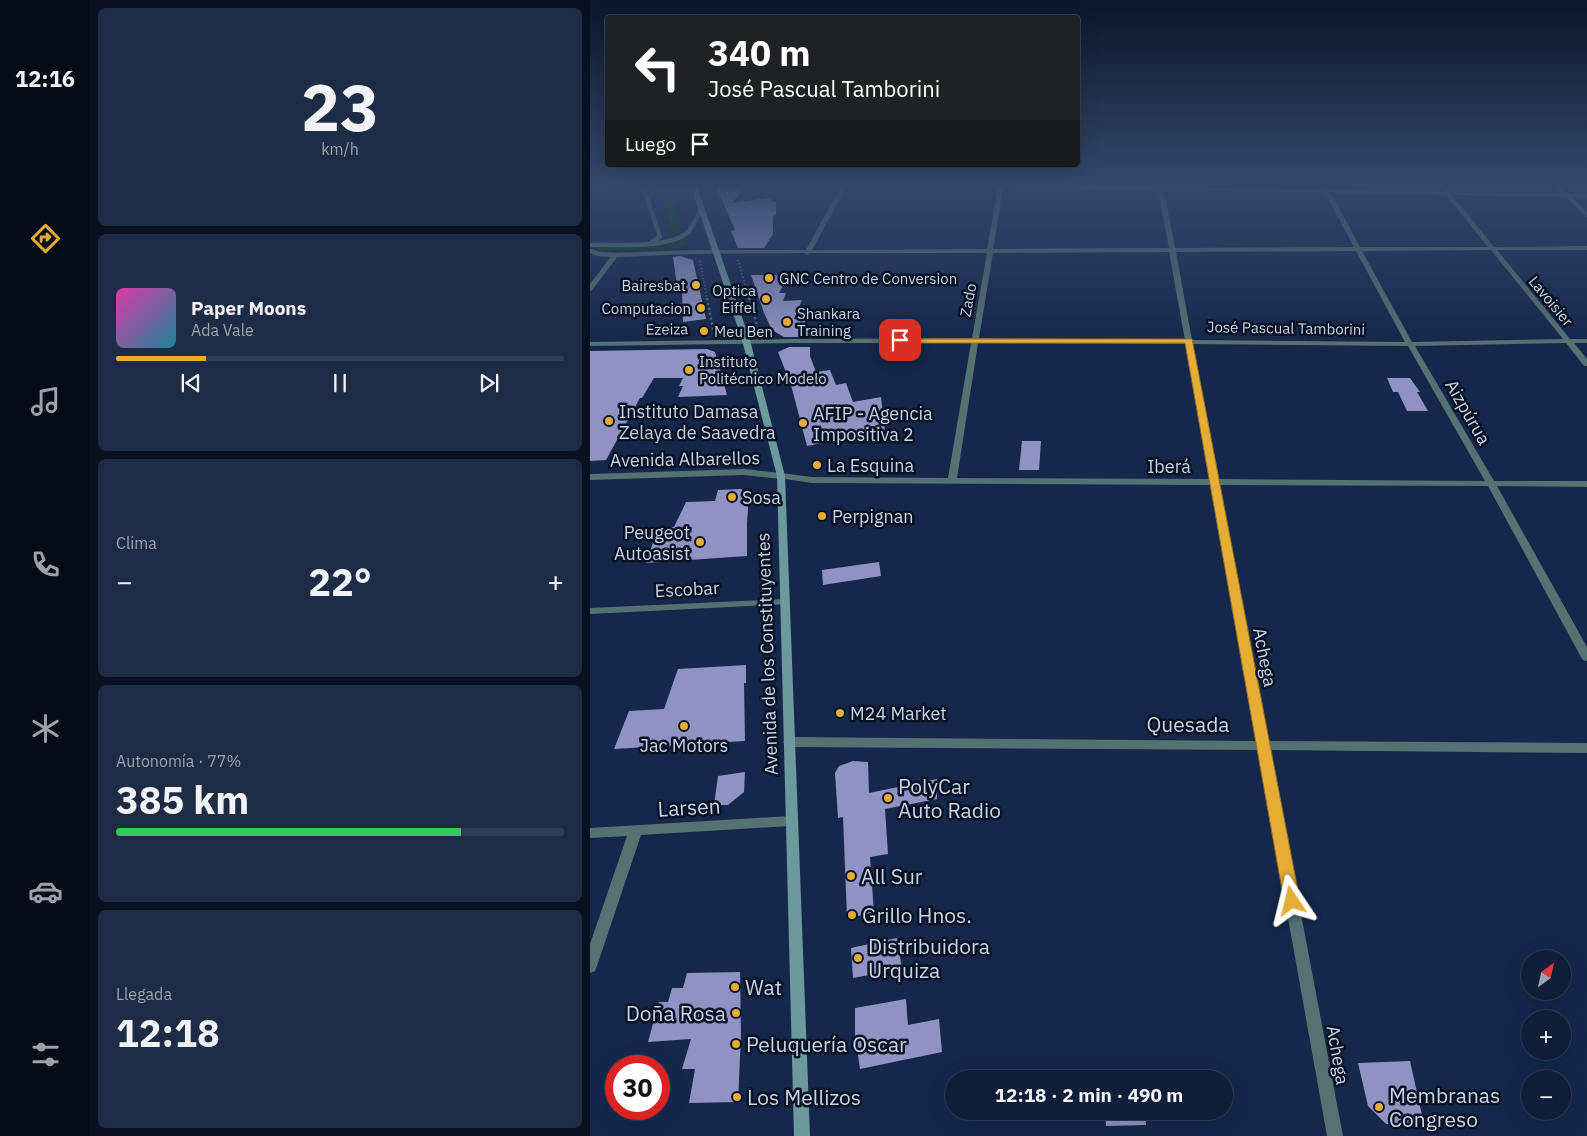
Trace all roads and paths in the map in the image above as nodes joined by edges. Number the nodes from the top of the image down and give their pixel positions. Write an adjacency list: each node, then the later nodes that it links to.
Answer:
1 (660, 237): 9 (lane)
2 (679, 237): 9 (lane)
3 (710, 237): 17 (main road, Avenida de los Constituyentes)
4 (815, 237): 18 (street)
5 (993, 237): 16 (street, Zado)
6 (1169, 237): 15 (street, Achega)
7 (1351, 237): 13 (street, Aizpúrua)
8 (1483, 237): 12 (street, Lavoisier)
9 (648, 244): 10 (lane)
10 (590, 245)
11 (1587, 248): 12 (street)
12 (1492, 249): 13 (street); 28 (street, Lavoisier)
13 (1358, 250): 15 (street); 31 (street, Aizpúrua)
14 (590, 251): 19 (lane)
15 (1171, 251): 16 (street); 27 (street, Achega)
16 (991, 252): 18 (street); 26 (street, Zado)
17 (716, 253): 18 (street); 19 (street); 25 (main road, Avenida de los Constituyentes)
18 (806, 253)
19 (615, 255): 22 (street)
20 (738, 259): 24 (path)
21 (700, 260): 23 (path)
22 (590, 288)
23 (714, 334)
24 (759, 334)
25 (746, 340): 26 (street, José Pascual Tamborini); 30 (street, Ezeiza); 33 (main road, Avenida de los Constituyentes)
26 (974, 340): 27 (street, José Pascual Tamborini); 35 (street, Zado)
27 (1189, 341): 31 (street, José Pascual Tamborini); 36 (street, Achega)
28 (1568, 341): 29 (street, José Pascual Tamborini); 31 (street, José Pascual Tamborini); 32 (street, Lavoisier)
29 (1587, 342)
30 (590, 344)
31 (1410, 344): 37 (street, Aizpúrua)
32 (1587, 364)
33 (781, 476): 34 (street, Avenida Albarellos); 35 (street, Iberá); 39 (main road, Avenida de los Constituyentes)
34 (590, 477)
35 (952, 481): 36 (street, Iberá)
36 (1214, 483): 37 (street, Iberá); 43 (street, Achega)
37 (1491, 484): 38 (street, Iberá); 41 (street, Aizpúrua)
38 (1587, 484)
39 (785, 602): 40 (street, Escobar); 42 (main road, Avenida de los Constituyentes)
40 (590, 611)
41 (1587, 657)
42 (789, 742): 43 (street, Quesada); 45 (main road, Avenida de los Constituyentes)
43 (1263, 745): 44 (street, Quesada); 50 (street, Achega)
44 (1587, 748)
45 (791, 821): 46 (street, Larsen); 49 (main road, Avenida de los Constituyentes)
46 (636, 830): 47 (street, Larsen); 48 (street)
47 (590, 833)
48 (590, 966)
49 (802, 1136)
50 (1335, 1136)

